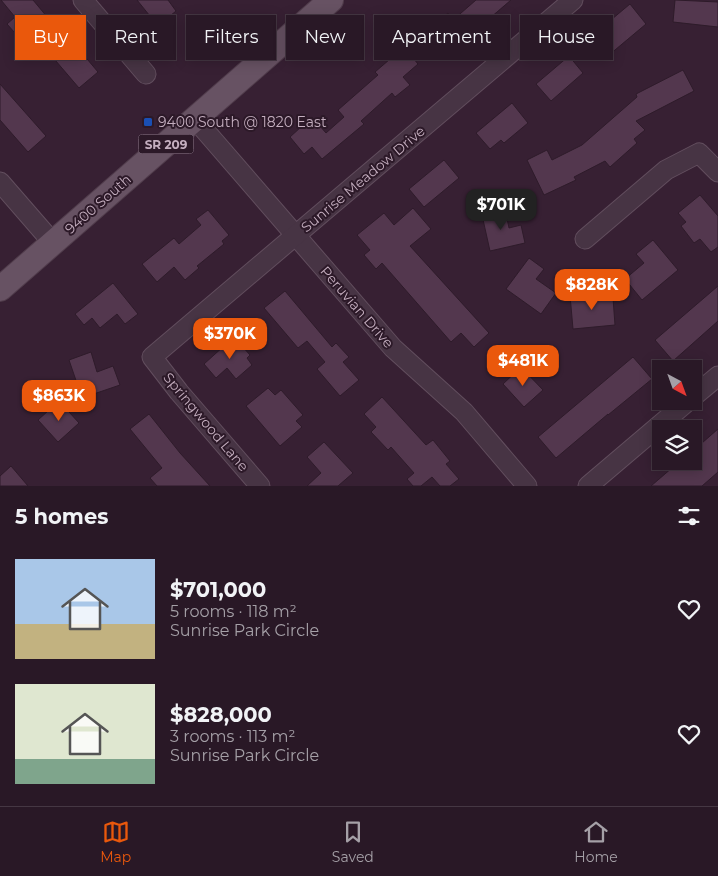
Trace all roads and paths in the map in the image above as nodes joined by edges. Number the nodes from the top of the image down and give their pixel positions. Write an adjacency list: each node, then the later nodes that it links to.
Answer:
1 (83, 0): 4 (street)
2 (331, 0): 5 (main road, 9400 South / SR 209)
3 (573, 0): 8 (street, Sunrise Meadow Drive)
4 (146, 74)
5 (195, 119): 8 (street, Peruvian Drive); 10 (main road, 9400 South / SR 209)
6 (718, 172): 9 (street)
7 (0, 182): 10 (street)
8 (296, 236): 12 (street, Sunrise Meadow Drive); 17 (street, Peruvian Drive)
9 (585, 239)
10 (53, 243): 11 (main road, 9400 South / SR 209)
11 (0, 289)
12 (152, 357): 16 (street, Springwood Lane)
13 (718, 376): 14 (street)
14 (702, 389)
15 (677, 410): 18 (street)
16 (260, 486)
17 (527, 486)
18 (588, 486)

